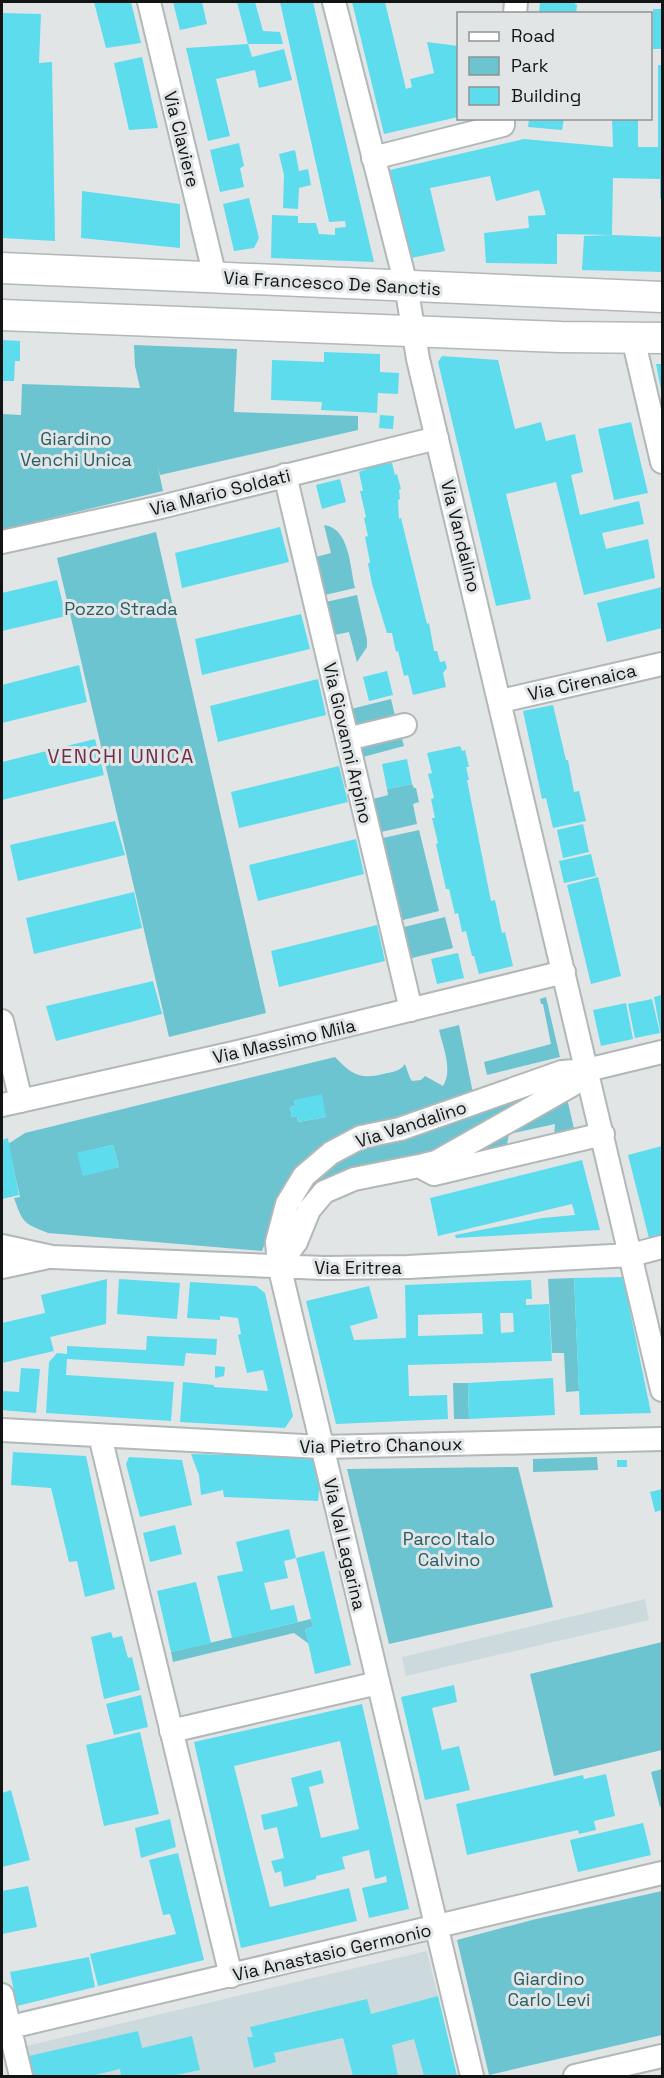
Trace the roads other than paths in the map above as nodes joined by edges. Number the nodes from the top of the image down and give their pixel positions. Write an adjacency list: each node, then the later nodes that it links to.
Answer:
1 (149, 2): 6 (street, Via Claviere)
2 (334, 2): 4 (street, Via Vandalino)
3 (504, 120): 4 (street)
4 (373, 158): 7 (street, Via Vandalino)
5 (2, 268): 6 (main road, Via Francesco De Sanctis)
6 (215, 277): 7 (main road, Via Francesco De Sanctis)
7 (406, 285): 8 (main road, Via Francesco De Sanctis); 10 (street, Via Vandalino)
8 (663, 297)
9 (2, 315): 10 (main road)
10 (413, 330): 11 (main road); 13 (street, Via Vandalino)
11 (633, 338): 12 (main road); 14 (street)
12 (663, 338)
13 (437, 438): 15 (street, Via Mario Soldati); 18 (street, Via Vandalino)
14 (663, 462)
15 (285, 475): 16 (street, Via Mario Soldati); 20 (street, Via Giovanni Arpino)
16 (2, 542)
17 (663, 664): 18 (street, Via Cirenaica)
18 (501, 701): 21 (street, Via Vandalino)
19 (405, 725): 20 (street)
20 (347, 739): 22 (street, Via Giovanni Arpino)
21 (564, 972): 22 (street, Via Massimo Mila); 25 (street, Via Vandalino)
22 (411, 1010): 26 (street, Via Massimo Mila)
23 (2, 1021): 26 (street)
24 (663, 1052): 25 (street)
25 (587, 1070): 27 (street, Via Vandalino); 28 (street, Via Vandalino); 33 (street, Via Vandalino)
26 (11, 1103)
27 (603, 1134): 28 (street, Via Vandalino); 31 (street, Via Vandalino)
28 (419, 1166): 33 (street, Via Vandalino)
29 (2, 1246): 32 (street)
30 (663, 1247): 31 (street, Via Eritrea)
31 (631, 1255): 33 (street, Via Eritrea); 35 (street, Via Vandalino)
32 (52, 1257): 33 (street, Via Eritrea); 34 (street)
33 (279, 1265): 39 (street, Via Val Lagarina)
34 (2, 1267)
35 (663, 1390)
36 (2, 1430): 37 (street, Via Pietro Chanoux)
37 (100, 1436): 39 (street, Via Pietro Chanoux); 41 (street)
38 (663, 1439): 39 (street, Via Pietro Chanoux)
39 (322, 1448): 40 (street, Via Val Lagarina)
40 (378, 1683): 41 (street); 43 (street, Via Val Lagarina)
41 (171, 1731): 44 (street)
42 (663, 1873): 43 (street, Via Anastasio Germonio)
43 (436, 1927): 44 (street, Via Anastasio Germonio); 49 (street, Via Val Lagarina)
44 (231, 1976): 46 (street, Via Anastasio Germonio)
45 (2, 1995): 46 (street)
46 (5, 2028): 48 (street)
47 (663, 2056): 50 (street)
48 (21, 2076)
49 (472, 2076)
50 (575, 2076)

